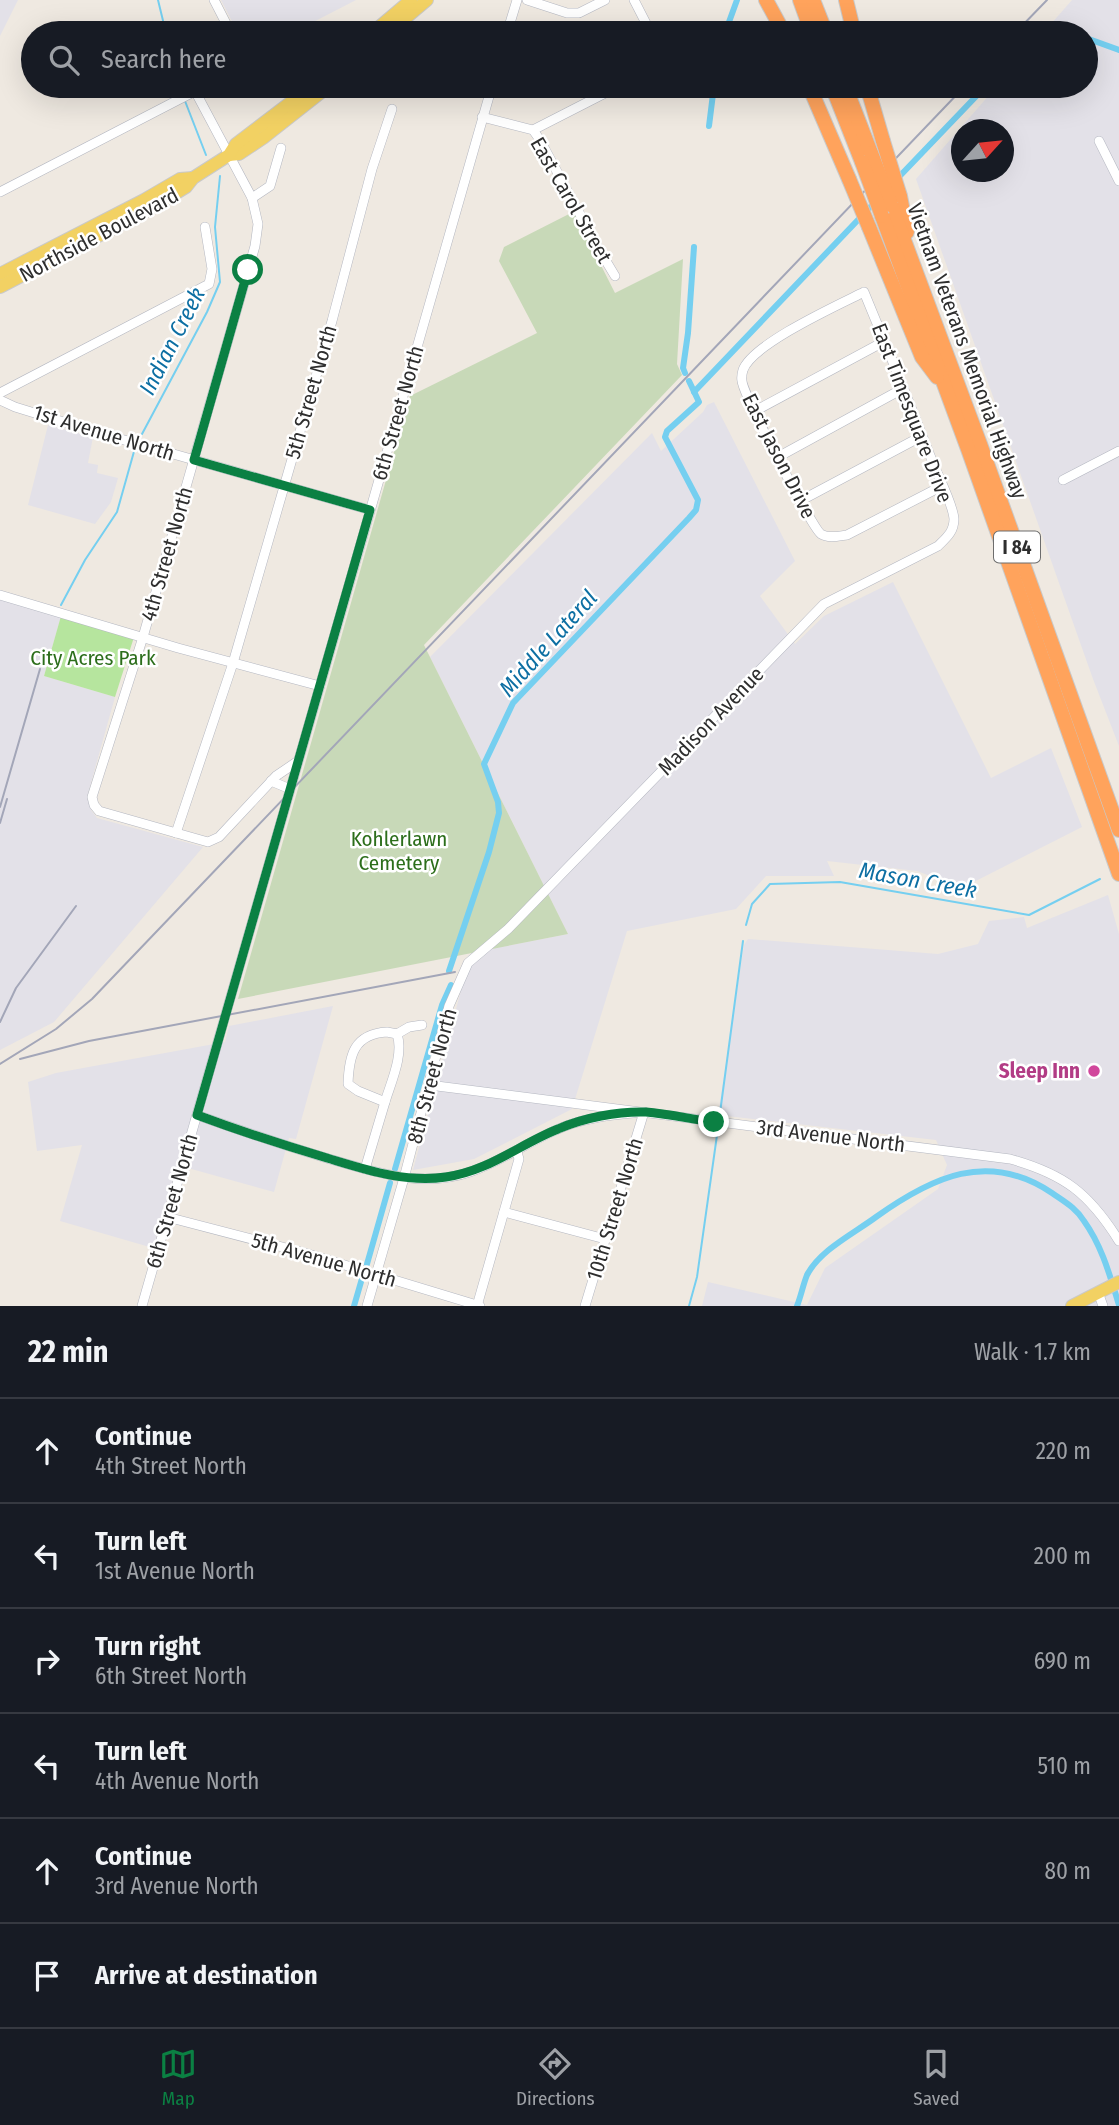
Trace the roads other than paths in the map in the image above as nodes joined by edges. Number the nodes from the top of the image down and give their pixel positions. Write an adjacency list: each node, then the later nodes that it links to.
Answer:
1 (214, 0): 12 (street)
2 (411, 0): 13 (main road)
3 (427, 0): 14 (main road)
4 (517, 0): 15 (street)
5 (527, 0): 6 (street)
6 (605, 0)
7 (634, 0): 16 (street)
8 (766, 0): 17 (highway)
9 (800, 0): 18 (highway)
10 (813, 0): 19 (highway)
11 (846, 0): 20 (highway)
12 (225, 21)
13 (386, 21)
14 (402, 21)
15 (511, 21)
16 (645, 21)
17 (777, 21)
18 (808, 21)
19 (821, 21)
20 (850, 21)
21 (181, 98): 38 (street)
22 (193, 98): 35 (street)
23 (297, 98): 35 (main road, Northside Boulevard)
24 (314, 98): 35 (main road, Northside Boulevard)
25 (488, 98): 31 (street, 6th Street North)
26 (596, 98): 32 (street)
27 (814, 98): 48 (highway, bridge)
28 (842, 98): 40 (highway, I 84, bridge)
29 (870, 98): 40 (highway, bridge)
30 (392, 109): 57 (street, 5th Street North)
31 (482, 117): 32 (street, East Carol Street); 60 (street, 6th Street North)
32 (533, 130): 43 (street, East Carol Street)
33 (1099, 141): 37 (street)
34 (281, 148): 39 (street)
35 (229, 155): 36 (main road, Northside Boulevard); 39 (street)
36 (193, 178): 42 (main road, Northside Boulevard); 44 (main road, Northside Boulevard)
37 (1119, 181)
38 (0, 191)
39 (252, 198): 55 (street, 4th Street North)
40 (891, 206): 48 (highway, Vietnam Veterans Memorial Highway / I 84); 69 (highway, Vietnam Veterans Memorial Highway / I 84)
41 (205, 227): 49 (street)
42 (0, 274)
43 (615, 276)
44 (0, 287)
45 (885, 341): 46 (street, East Timesquare Drive); 47 (street, East Timesquare Drive); 51 (street)
46 (750, 360): 51 (street, East Jason Drive)
47 (904, 388): 52 (street, East Timesquare Drive); 54 (street)
48 (946, 390): 71 (highway, Vietnam Veterans Memorial Highway / I 84)
49 (0, 393)
50 (0, 400): 55 (street, 1st Avenue North)
51 (755, 411): 54 (street, East Jason Drive)
52 (922, 436): 58 (street, East Timesquare Drive); 59 (street)
53 (1119, 451): 56 (street)
54 (778, 457): 59 (street, East Jason Drive)
55 (194, 460): 57 (street, 1st Avenue North); 63 (street, 4th Street North)
56 (1063, 480)
57 (284, 485): 60 (street, 1st Avenue North); 64 (street, 5th Street North)
58 (942, 486): 59 (street, East Jason Drive); 61 (street, East Timesquare Drive)
59 (800, 501)
60 (370, 510): 65 (street, 6th Street North)
61 (950, 535): 72 (street, Madison Avenue)
62 (0, 595): 63 (street)
63 (143, 637): 64 (street); 70 (street, 4th Street North)
64 (233, 663): 65 (street); 70 (street, 5th Street North)
65 (320, 686): 66 (street, 6th Street North)
66 (298, 761): 67 (street); 68 (street, 6th Street North)
67 (271, 781): 68 (street); 70 (street)
68 (290, 789): 78 (street, 6th Street North)
69 (1119, 830)
70 (176, 833)
71 (1119, 875)
72 (496, 940): 75 (street, 8th Street North)
73 (422, 1025): 74 (street)
74 (397, 1034): 76 (street); 76 (street)
75 (429, 1085): 77 (street, 3rd Avenue North); 81 (street, 8th Street North)
76 (385, 1102): 80 (street)
77 (644, 1112): 79 (street); 84 (street, 10th Street North); 85 (street, 3rd Avenue North)
78 (197, 1115): 80 (street); 83 (street, 6th Street North)
79 (517, 1152): 81 (street); 82 (street)
80 (365, 1169): 81 (street)
81 (404, 1178): 86 (street, 8th Street North)
82 (505, 1212): 84 (street); 90 (street)
83 (167, 1217): 86 (street, 5th Avenue North); 88 (street, 6th Street North)
84 (605, 1239): 91 (street, 10th Street North)
85 (1119, 1241)
86 (376, 1275): 89 (street, 8th Street North); 90 (street, 5th Avenue North)
87 (1111, 1286): 92 (main road); 93 (street)
88 (142, 1306)
89 (367, 1306)
90 (478, 1306)
91 (585, 1306)
92 (1072, 1306)
93 (1103, 1306)

